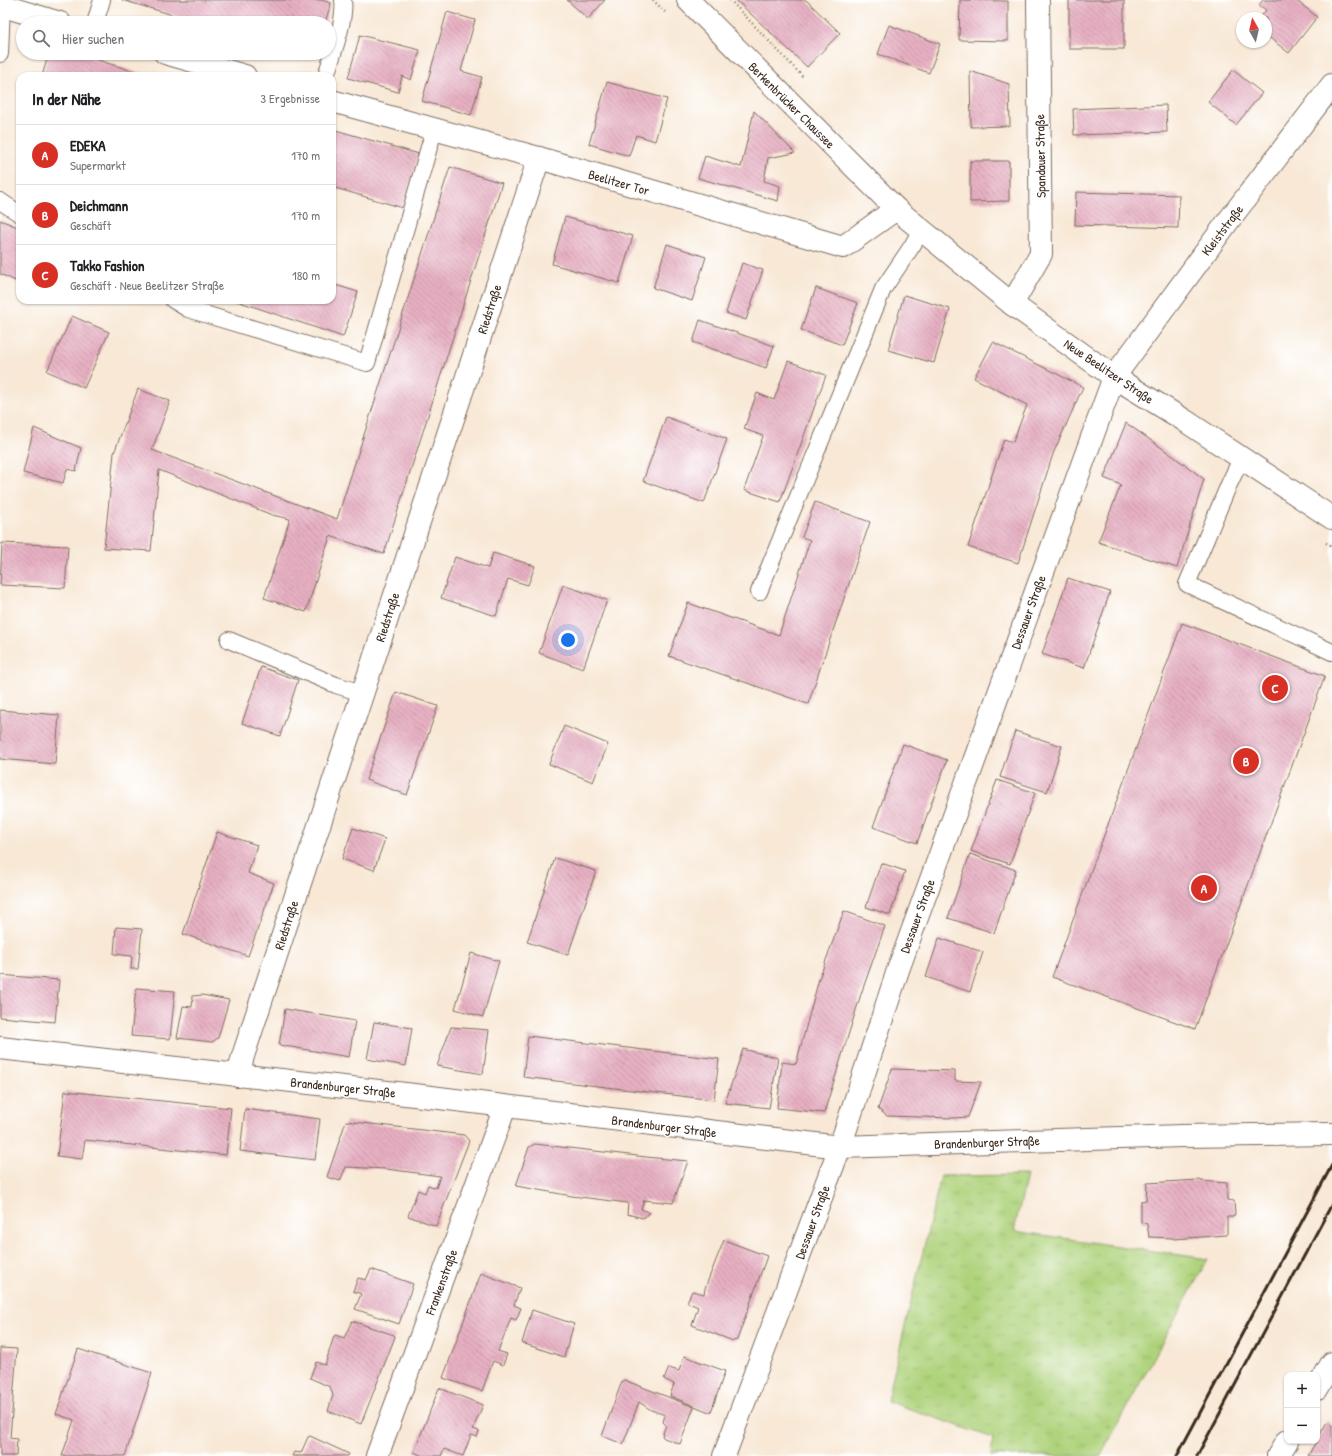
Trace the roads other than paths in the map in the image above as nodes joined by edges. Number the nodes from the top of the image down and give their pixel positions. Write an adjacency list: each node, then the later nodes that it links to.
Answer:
1 (102, 0): 7 (lane)
2 (342, 0): 8 (lane)
3 (688, 0): 19 (street, Berkenbrücker Chaussee)
4 (1038, 0): 23 (street, Spandauer Straße)
5 (1, 6): 6 (street); 9 (lane)
6 (36, 16)
7 (97, 16)
8 (336, 40)
9 (0, 54)
10 (189, 60): 12 (street)
11 (330, 60): 13 (lane)
12 (231, 72)
13 (327, 72)
14 (1332, 85): 24 (street, Kleiststraße)
15 (336, 102): 16 (street, Beelitzer Tor)
16 (434, 130): 17 (street, Beelitzer Tor); 22 (lane)
17 (538, 158): 19 (street, Beelitzer Tor); 30 (street, Riedstraße)
18 (0, 201): 20 (lane)
19 (896, 209): 21 (street, Neue Beelitzer Straße)
20 (16, 211)
21 (921, 230): 23 (street, Neue Beelitzer Straße); 27 (lane)
22 (180, 304)
23 (1012, 304): 24 (street, Neue Beelitzer Straße)
24 (1114, 377): 25 (street, Neue Beelitzer Straße); 35 (street, Dessauer Straße)
25 (1241, 459): 26 (street, Neue Beelitzer Straße); 29 (lane)
26 (1332, 518)
27 (759, 592)
28 (229, 640): 30 (lane)
29 (1332, 652)
30 (362, 693): 32 (street, Riedstraße)
31 (0, 1048): 32 (street, Brandenburger Straße)
32 (238, 1076): 33 (street, Brandenburger Straße)
33 (505, 1107): 35 (street, Brandenburger Straße); 39 (street, Frankenstraße)
34 (1332, 1134): 35 (street, Brandenburger Straße)
35 (840, 1147): 40 (street, Dessauer Straße)
36 (1332, 1363): 37 (street)
37 (1320, 1384)
38 (1285, 1444): 41 (street)
39 (377, 1456)
40 (724, 1456)
41 (1278, 1456)

